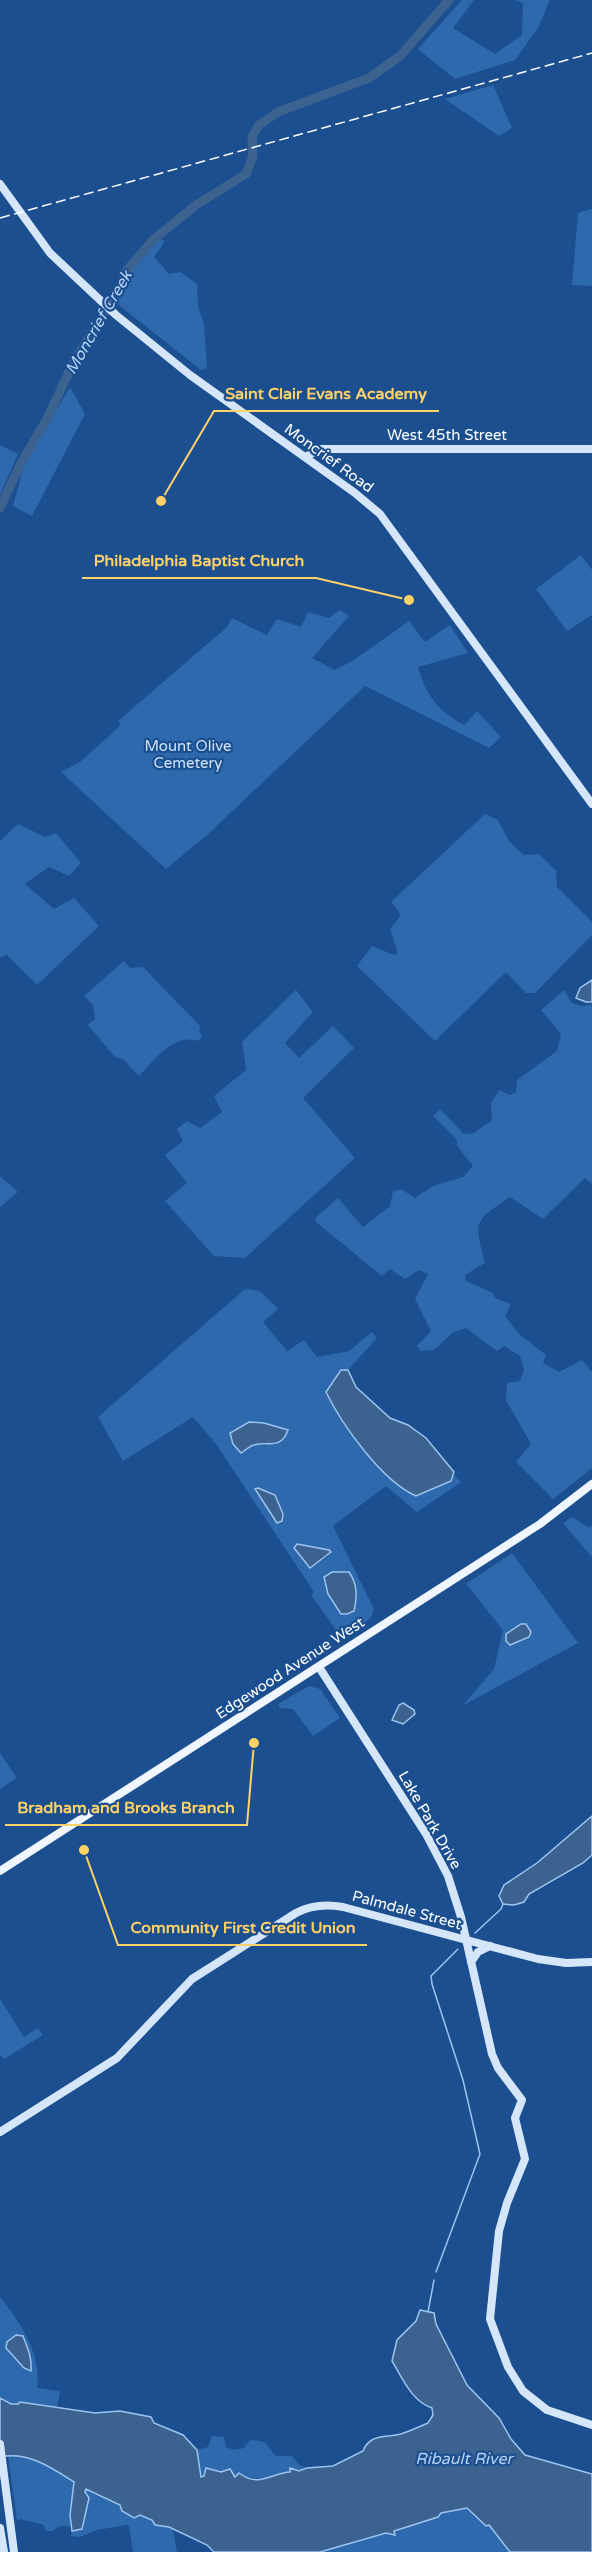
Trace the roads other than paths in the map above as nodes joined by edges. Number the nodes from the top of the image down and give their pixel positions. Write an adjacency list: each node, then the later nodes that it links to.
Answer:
1 (0, 184): 3 (street, Moncrief Road)
2 (592, 449): 3 (street, West 45th Street)
3 (305, 457): 4 (street, Moncrief Road)
4 (592, 804)
5 (592, 1484): 6 (main road, Edgewood Avenue West)
6 (319, 1667): 7 (main road, Edgewood Avenue West); 8 (street, Lake Park Drive)
7 (0, 1871)
8 (461, 1917): 9 (street); 10 (street, Lake Park Drive)
9 (445, 1934): 10 (street, Palmdale Street); 14 (street, Palmdale Street)
10 (466, 1940): 11 (street, Palmdale Street); 12 (street, Lake Park Drive)
11 (490, 1946): 12 (street); 13 (street, Palmdale Street)
12 (471, 1962): 15 (street, Lake Park Drive)
13 (592, 1962)
14 (0, 2132)
15 (592, 2425)
16 (0, 2445): 19 (street)
17 (1, 2530): 18 (street)
18 (4, 2552)
19 (14, 2552)

